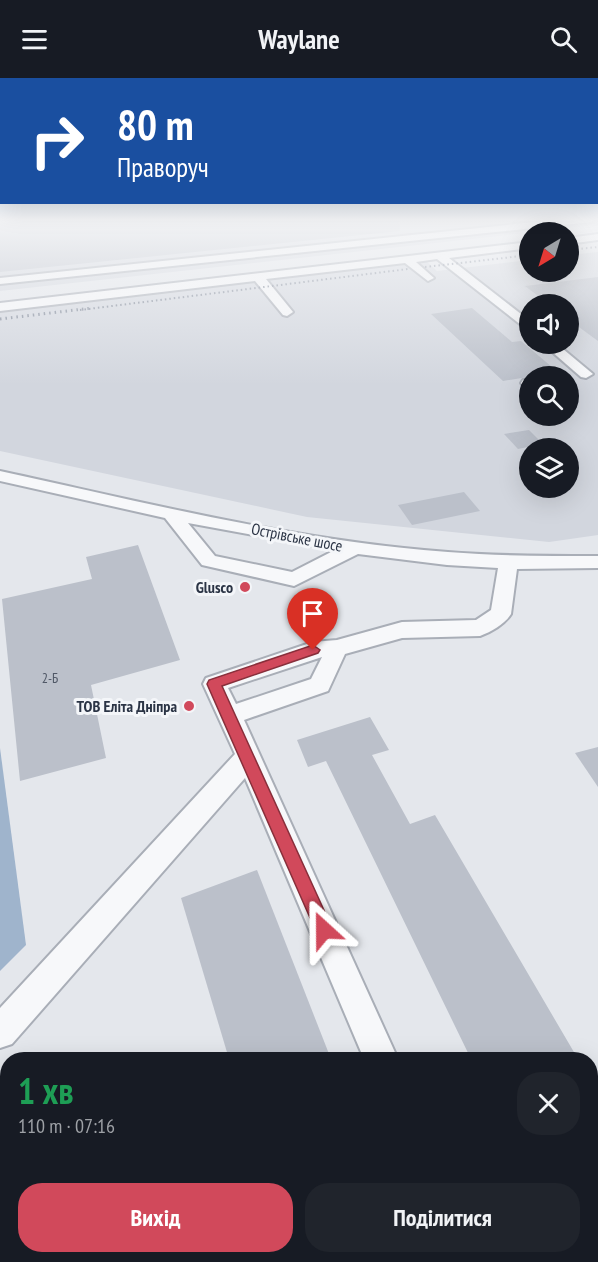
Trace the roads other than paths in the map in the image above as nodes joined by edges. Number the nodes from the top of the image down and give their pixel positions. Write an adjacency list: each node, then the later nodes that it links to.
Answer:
1 (64, 274): 7 (street)
2 (282, 274): 5 (street)
3 (424, 274): 6 (street)
4 (463, 274): 10 (street)
5 (258, 277): 8 (street); 9 (street)
6 (428, 278)
7 (0, 281)
8 (0, 307)
9 (287, 312)
10 (519, 319)
11 (564, 354): 12 (street)
12 (592, 373)
13 (0, 476): 14 (street, Острівське шосе)
14 (171, 513): 15 (street, Острівське шосе); 15 (street)
15 (356, 548): 17 (street, Острівське шосе)
16 (598, 562): 17 (street, Острівське шосе)
17 (508, 563): 18 (street)
18 (337, 648): 19 (street); 19 (street)
19 (230, 715): 20 (street)
20 (248, 757): 21 (street); 22 (street)
21 (0, 1032)
22 (378, 1052)

